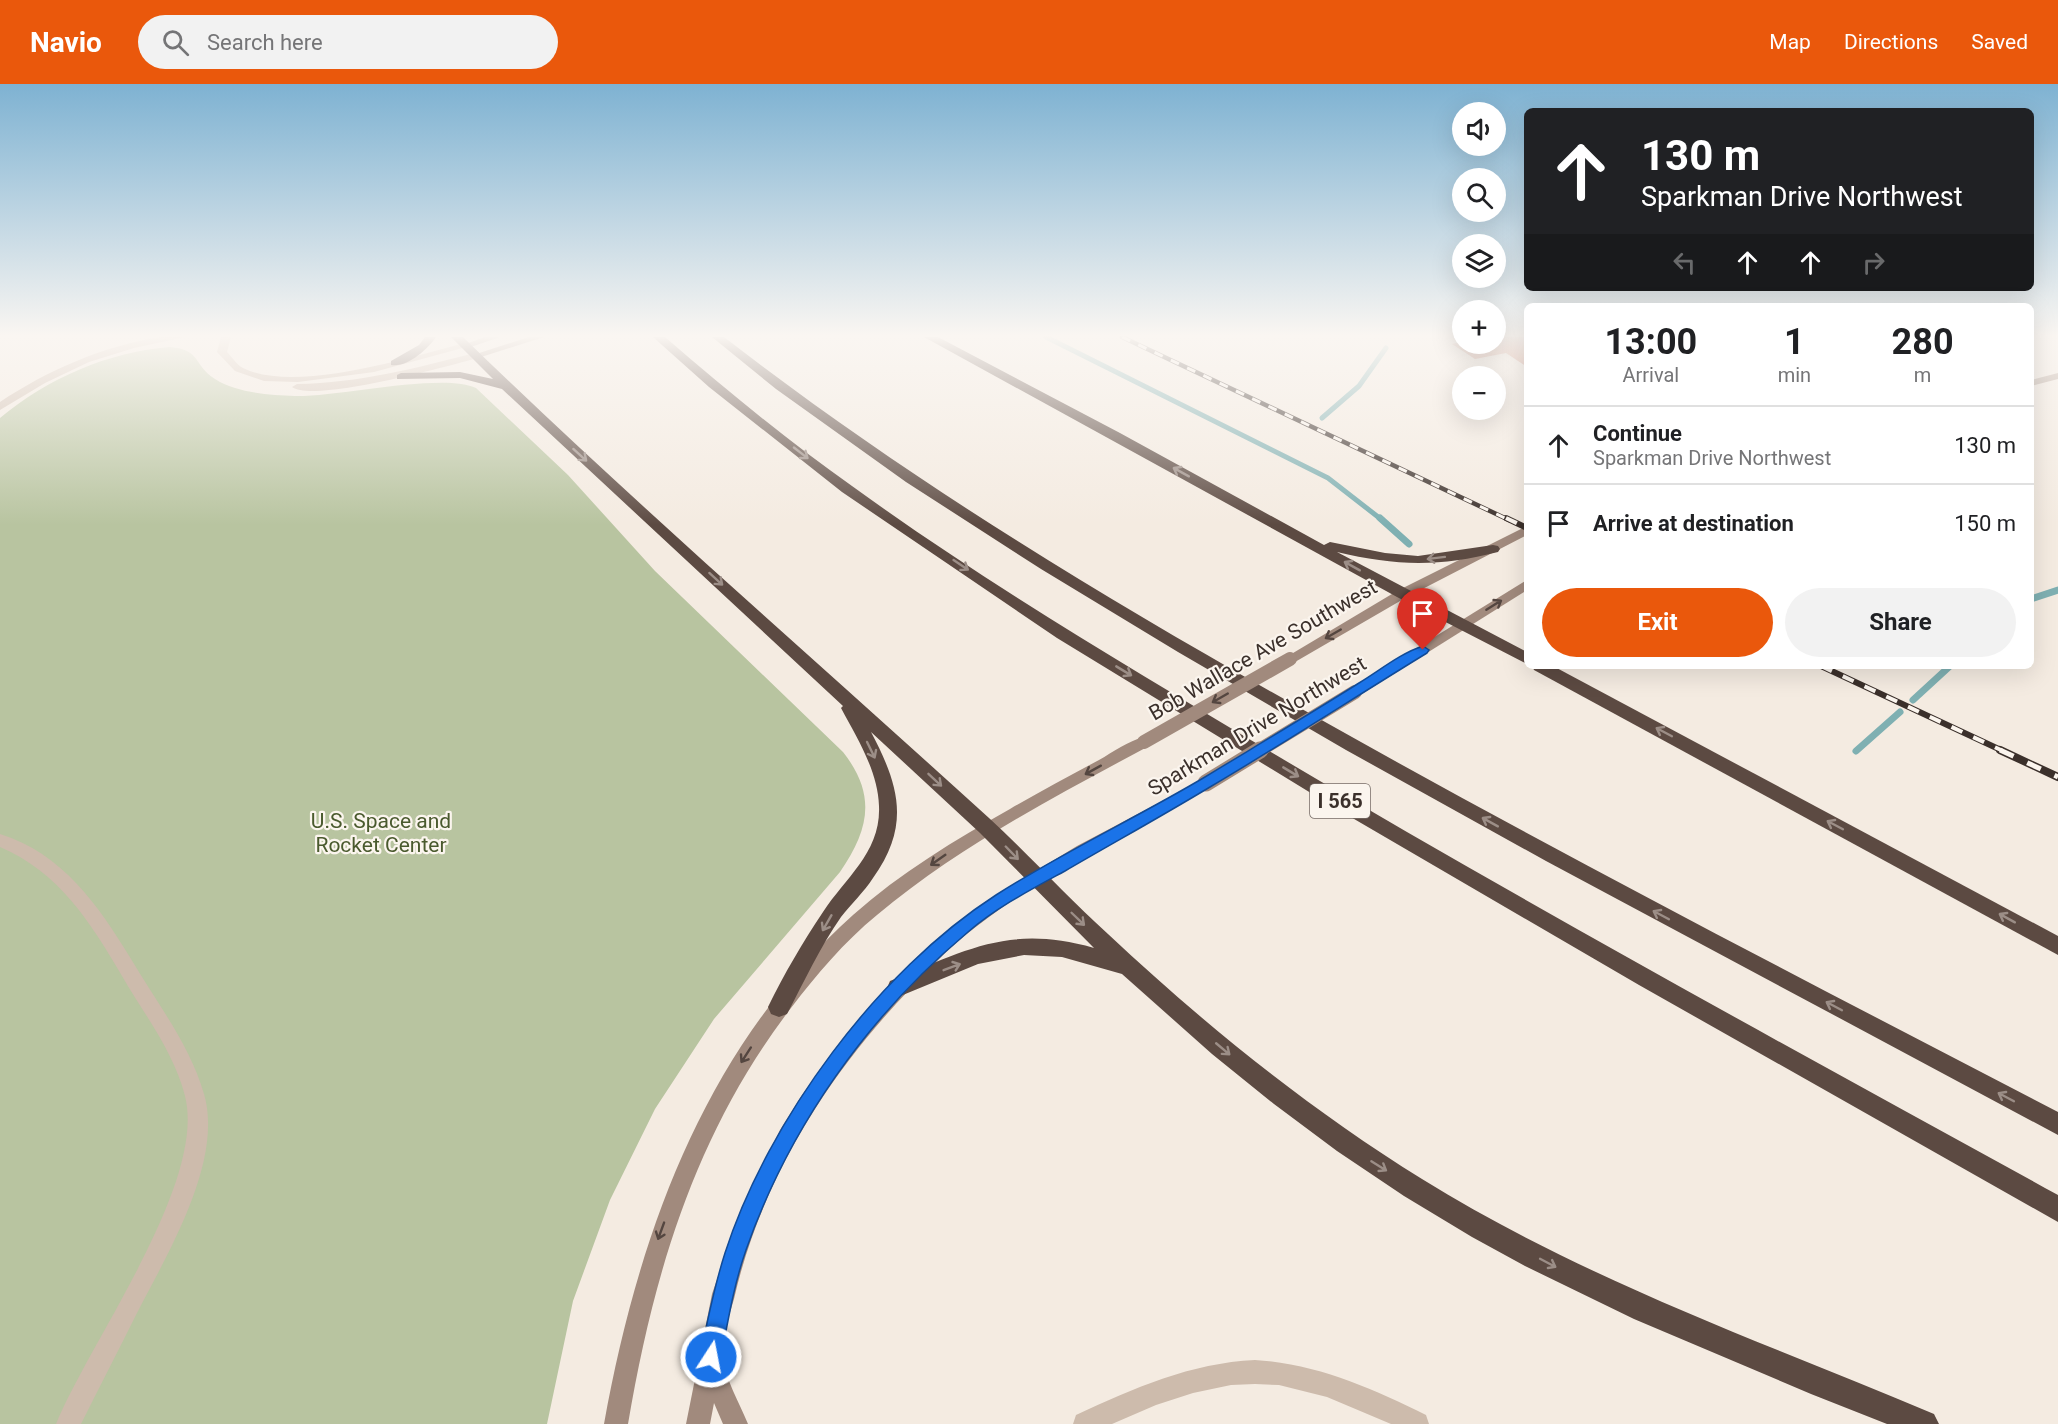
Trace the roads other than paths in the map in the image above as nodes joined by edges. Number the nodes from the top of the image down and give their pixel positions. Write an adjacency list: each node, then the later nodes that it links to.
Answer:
1 (521, 400): 14 (highway, one-way to 14)
2 (733, 400): 24 (highway, I 565, one-way to 24)
3 (800, 400): 23 (highway, I 565, one-way to 3)
4 (1045, 400): 6 (highway, one-way to 4)
5 (1522, 533): 7 (main road)
6 (1306, 540): 7 (highway, one-way to 6); 9 (highway, one-way to 6)
7 (1493, 549): 9 (main road)
8 (1524, 586): 10 (main road, Sparkman Drive Northwest, one-way to 8)
9 (1402, 594): 10 (highway); 16 (main road, Bob Wallace Ave Southwest, one-way to 16, bridge)
10 (1462, 624): 11 (highway); 18 (main road, Sparkman Drive Northwest, bridge)
11 (1524, 657)
12 (1546, 669): 15 (highway)
13 (1566, 669): 15 (highway)
14 (846, 698): 16 (highway, one-way to 16); 22 (highway, one-way to 22)
15 (1631, 715): 19 (highway, one-way to 15)
16 (987, 828): 18 (highway, one-way to 18); 22 (main road, Bob Wallace Ave Southwest, one-way to 22)
17 (0, 840): 26 (street)
18 (1036, 878): 20 (highway, one-way to 20); 21 (main road, Sparkman Drive Northwest)
19 (2058, 946)
20 (1127, 966): 21 (highway, one-way to 20); 32 (highway, one-way to 32)
21 (898, 988): 25 (main road, Sparkman Drive Northwest)
22 (779, 1007): 27 (main road, Bob Wallace Ave Southwest, one-way to 27)
23 (2058, 1124)
24 (2058, 1209)
25 (711, 1357): 28 (main road, Sparkman Drive Northwest); 29 (main road)
26 (68, 1424)
27 (616, 1424)
28 (698, 1424)
29 (736, 1424)
30 (1085, 1424): 31 (street)
31 (1417, 1424)
32 (1924, 1424)

